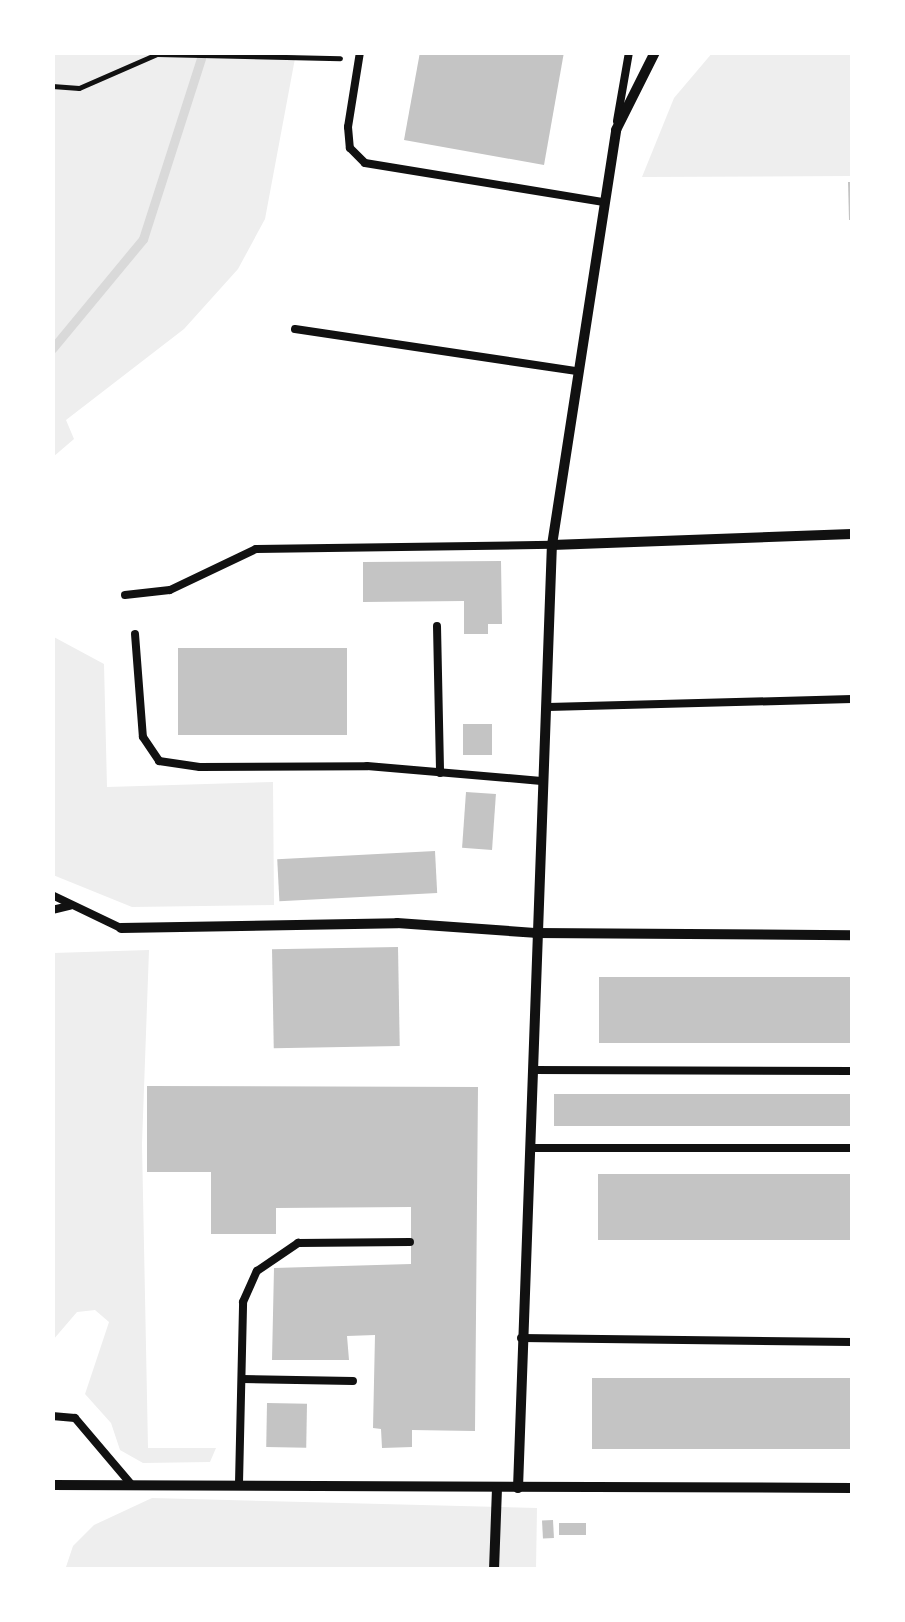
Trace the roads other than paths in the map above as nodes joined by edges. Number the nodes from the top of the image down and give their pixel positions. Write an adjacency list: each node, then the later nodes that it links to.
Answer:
1 (629, 52): 4 (lane)
2 (655, 52): 4 (street)
3 (359, 56): 5 (lane)
4 (616, 130): 5 (street)
5 (604, 202): 7 (street)
6 (294, 328): 7 (lane)
7 (578, 371): 9 (street)
8 (852, 534): 9 (street)
9 (552, 544): 10 (lane); 14 (street)
10 (125, 596)
11 (437, 626): 15 (lane)
12 (135, 634): 15 (lane)
13 (852, 700): 14 (lane)
14 (548, 707): 16 (street)
15 (440, 773): 16 (lane)
16 (542, 781): 21 (street)
17 (52, 895): 18 (lane)
18 (70, 906): 19 (lane); 20 (lane)
19 (52, 910)
20 (121, 928): 21 (street)
21 (535, 933): 22 (street); 23 (street)
22 (852, 935)
23 (533, 1070): 24 (lane); 25 (street)
24 (852, 1071)
25 (532, 1148): 26 (lane); 28 (street)
26 (852, 1148)
27 (410, 1242): 30 (lane)
28 (521, 1338): 29 (lane); 37 (street)
29 (852, 1342)
30 (242, 1379): 31 (lane); 33 (lane)
31 (353, 1380)
32 (52, 1416): 35 (lane)
33 (239, 1483): 35 (street); 36 (street)
34 (53, 1484): 35 (street)
35 (132, 1484)
36 (498, 1488): 37 (street); 39 (street)
37 (518, 1488): 38 (street)
38 (852, 1488)
39 (494, 1570)

